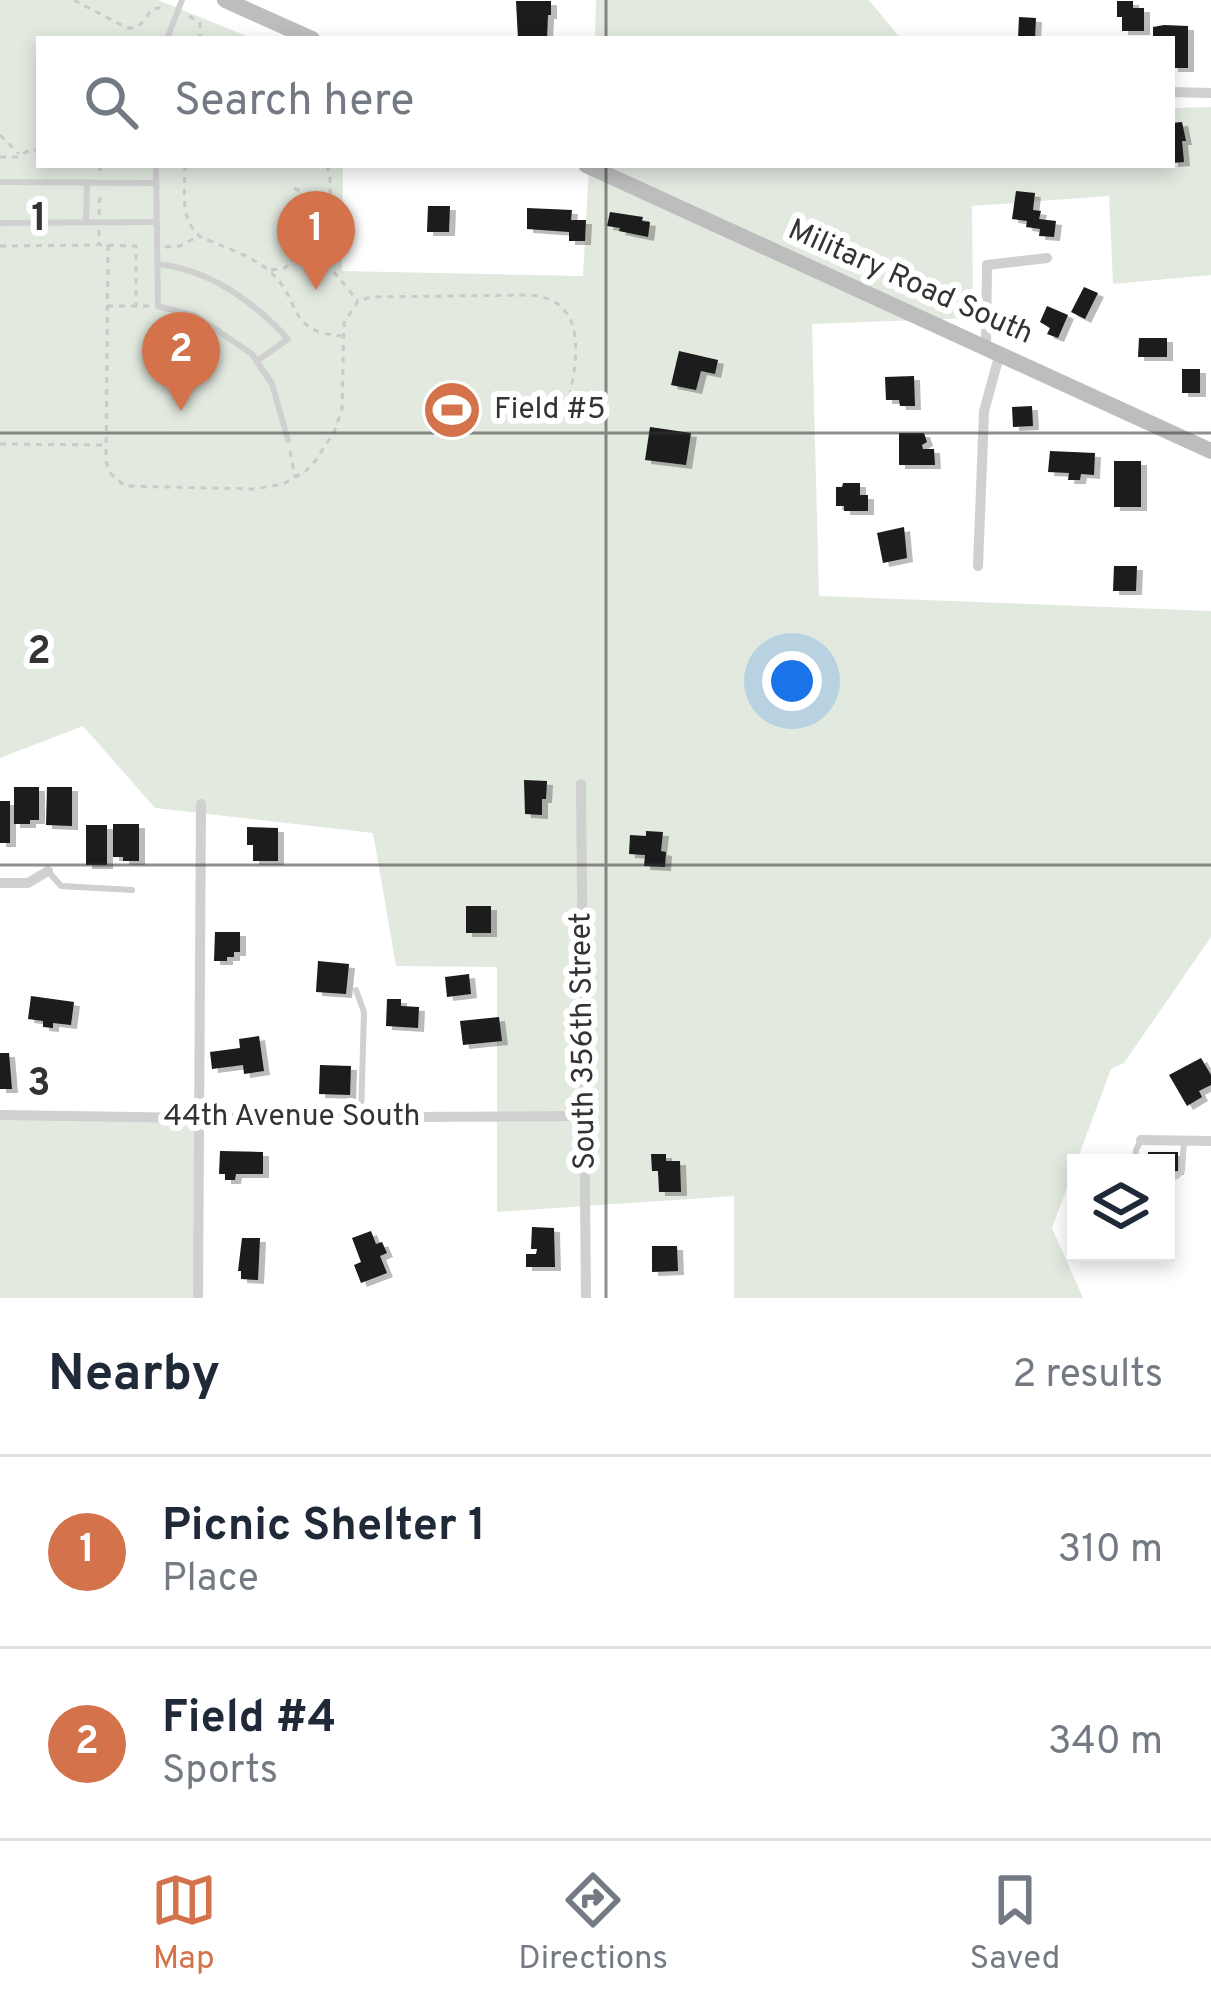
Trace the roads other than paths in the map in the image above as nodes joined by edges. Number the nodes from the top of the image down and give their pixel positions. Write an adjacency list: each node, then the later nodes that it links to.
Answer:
1 (182, 0): 3 (lane)
2 (225, 0): 4 (main road)
3 (168, 36)
4 (305, 36)
5 (1175, 92): 6 (street)
6 (1211, 93)
7 (156, 168): 11 (lane)
8 (593, 168): 17 (main road, Military Road South)
9 (0, 182): 10 (lane)
10 (86, 183): 11 (lane); 12 (lane)
11 (157, 183): 13 (lane)
12 (86, 222): 13 (lane); 14 (lane)
13 (157, 222): 16 (lane)
14 (0, 223)
15 (1047, 258): 17 (street)
16 (158, 264): 18 (lane); 18 (lane)
17 (993, 350): 20 (main road, Military Road South); 21 (street)
18 (257, 361): 19 (lane)
19 (289, 440)
20 (1211, 451)
21 (978, 566)
22 (581, 784): 29 (street, South 356th Street)
23 (201, 803): 31 (street)
24 (48, 871): 25 (street); 26 (lane)
25 (0, 883)
26 (132, 890)
27 (356, 990): 30 (lane)
28 (0, 1115): 31 (street, 44th Avenue South)
29 (584, 1116): 30 (street, 44th Avenue South); 38 (street, South 356th Street)
30 (361, 1117): 31 (street, 44th Avenue South)
31 (200, 1118): 37 (street)
32 (1141, 1140): 33 (street); 35 (lane)
33 (1184, 1141): 34 (street); 36 (lane)
34 (1211, 1141)
35 (1136, 1154)
36 (1175, 1176)
37 (198, 1298)
38 (586, 1298)

